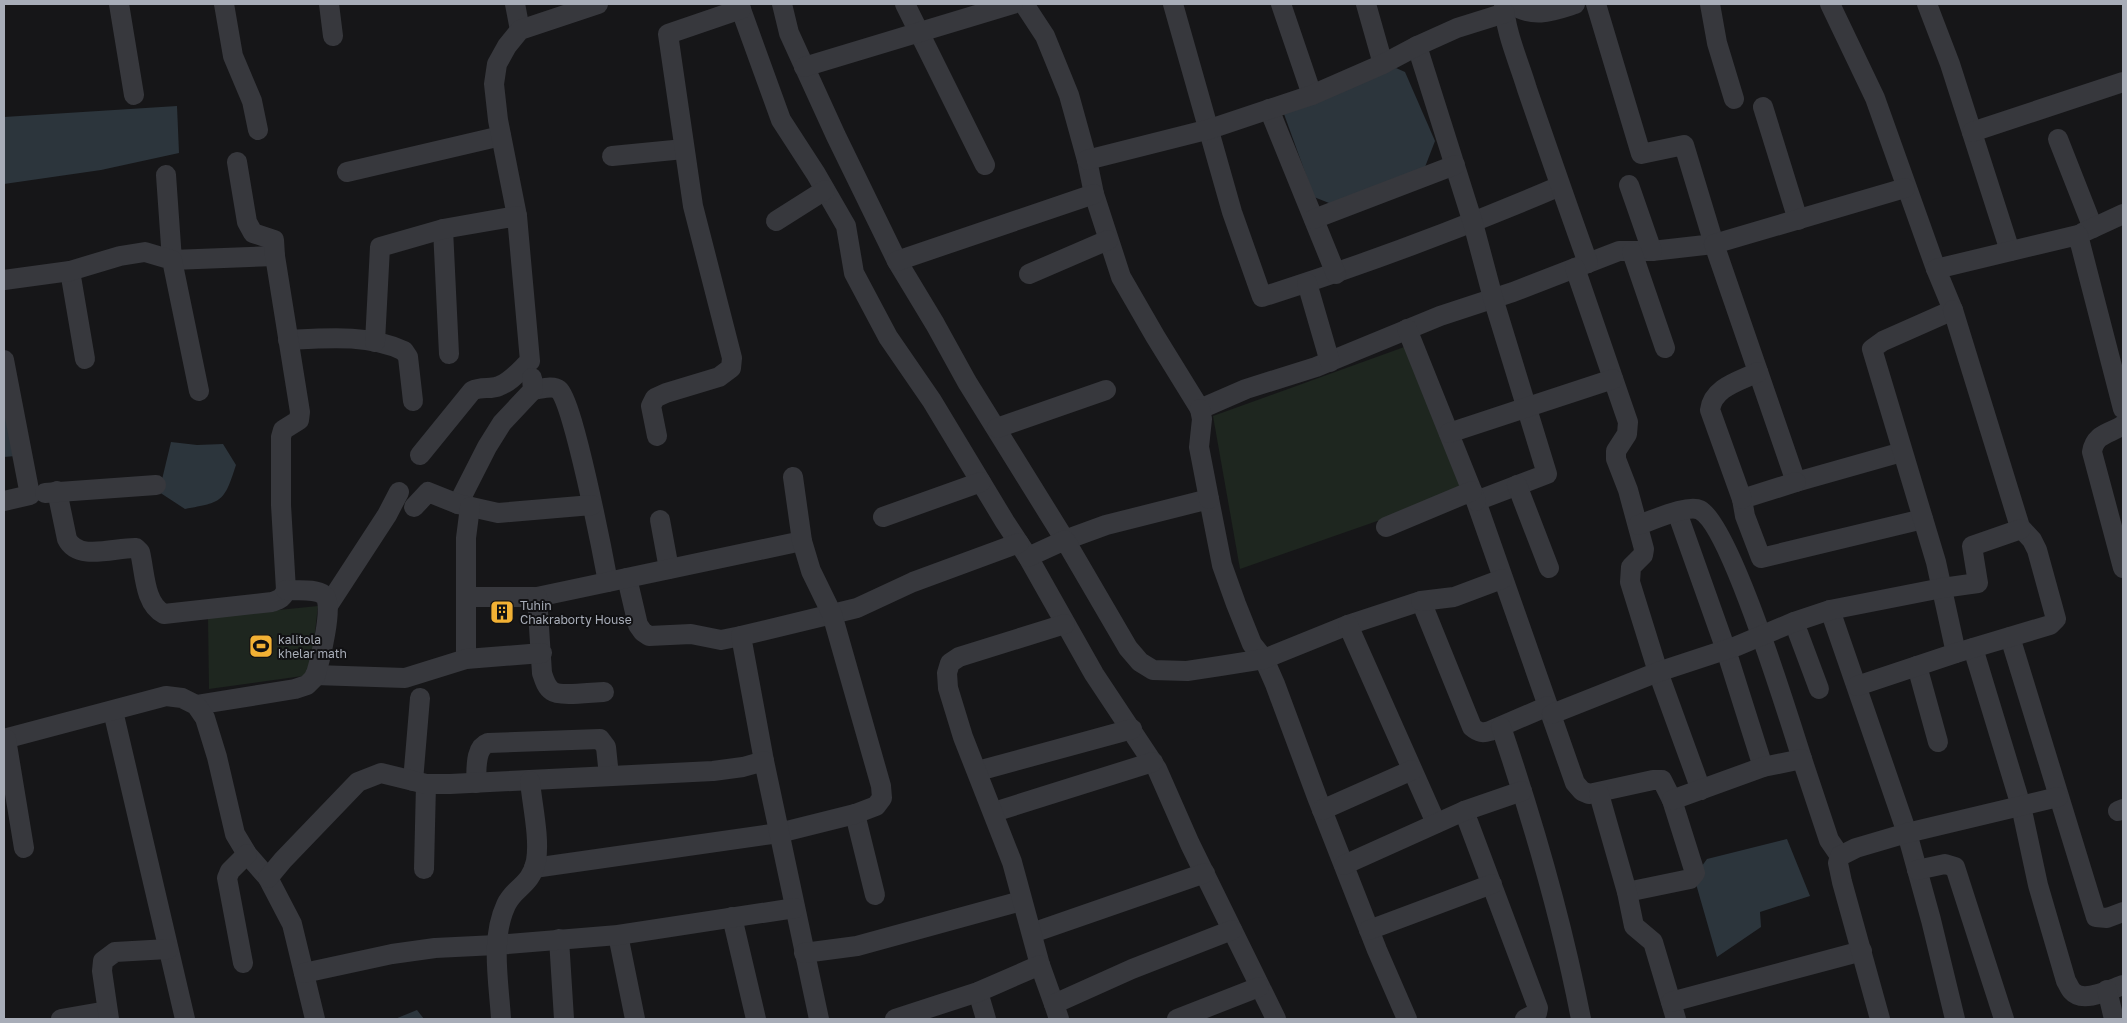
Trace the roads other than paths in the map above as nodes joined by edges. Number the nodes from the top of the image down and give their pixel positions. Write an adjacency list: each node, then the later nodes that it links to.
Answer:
1 (119, 4): 27 (street)
2 (224, 4): 33 (street)
3 (329, 4): 22 (street)
4 (515, 4): 20 (street)
5 (598, 4): 20 (street)
6 (782, 4): 25 (street)
7 (905, 4): 21 (street)
8 (1014, 4): 21 (street)
9 (1024, 4): 39 (street)
10 (1173, 4): 32 (street)
11 (1281, 4): 28 (street)
12 (1366, 4): 24 (street)
13 (1575, 4): 19 (street)
14 (1596, 4): 59 (street)
15 (1710, 4): 29 (street)
16 (1830, 4): 47 (street)
17 (1928, 4): 34 (street)
18 (740, 7): 37 (street); 48 (street)
19 (1507, 7): 23 (street); 46 (street)
20 (520, 30): 35 (street)
21 (920, 32): 25 (street); 41 (street)
22 (332, 36)
23 (1417, 46): 24 (street); 42 (street)
24 (1383, 64): 28 (street)
25 (804, 67): 64 (street)
26 (2123, 82): 34 (street)
27 (134, 95)
28 (1312, 95): 31 (street)
29 (1734, 98)
30 (1763, 107): 53 (street)
31 (1270, 109): 32 (street); 52 (street)
32 (1210, 129): 39 (street); 71 (street)
33 (258, 130)
34 (1972, 132): 61 (street)
35 (501, 136): 43 (street); 51 (street)
36 (2058, 140): 57 (street)
37 (684, 149): 38 (street); 95 (street)
38 (612, 156)
39 (1088, 160): 49 (street)
40 (237, 162): 62 (street)
41 (985, 164)
42 (1455, 165): 52 (street); 55 (street)
43 (347, 172)
44 (166, 175): 63 (street)
45 (1629, 185): 60 (street)
46 (1560, 186): 55 (street); 65 (street)
47 (1905, 188): 53 (street); 66 (street)
48 (825, 190): 54 (street); 99 (street)
49 (1094, 194): 58 (street); 64 (street)
50 (2123, 214): 57 (street)
51 (517, 216): 56 (street); 81 (street)
52 (1314, 219): 69 (street)
53 (1798, 220): 59 (street)
54 (776, 221)
55 (1473, 223): 69 (street); 72 (street)
56 (442, 229): 76 (street); 78 (street)
57 (2086, 232): 61 (street); 91 (street)
58 (1108, 240): 68 (street); 90 (street)
59 (1714, 244): 60 (street); 83 (street)
60 (1642, 251): 65 (street); 77 (street)
61 (2010, 251): 66 (street)
62 (274, 256): 63 (street); 75 (street)
63 (172, 260): 67 (street); 87 (street)
64 (898, 261): 93 (street)
65 (1582, 266): 72 (street); 84 (street)
66 (1936, 269): 73 (street)
67 (70, 271): 70 (street); 79 (street)
68 (1029, 274)
69 (1336, 274): 71 (street)
70 (4, 280)
71 (1307, 282): 82 (street)
72 (1493, 298): 74 (street); 89 (street)
73 (1953, 310): 96 (street); 119 (street)
74 (1407, 329): 82 (street); 94 (street)
75 (288, 340): 76 (street); 128 (street)
76 (375, 342): 88 (street)
77 (1665, 348)
78 (449, 354)
79 (85, 359)
80 (4, 360): 105 (street)
81 (530, 361): 85 (street); 97 (street)
82 (1330, 362): 90 (street)
83 (1758, 372): 100 (street); 107 (street)
84 (1613, 379): 89 (street); 117 (street)
85 (534, 390): 110 (street); 111 (street)
86 (1106, 390): 93 (street)
87 (199, 391)
88 (413, 401)
89 (1527, 408): 94 (street); 102 (street)
90 (1200, 409): 108 (street)
91 (2123, 409)
92 (2123, 425): 123 (street)
93 (997, 428): 121 (street)
94 (1448, 433): 106 (street)
95 (657, 436)
96 (1902, 452): 100 (street); 115 (street)
97 (420, 455)
98 (793, 477): 120 (street)
99 (981, 482): 114 (street); 121 (street)
100 (1796, 482): 107 (street)
101 (156, 485): 103 (street)
102 (1518, 485): 106 (street); 122 (street)
103 (57, 491): 105 (street); 128 (street)
104 (399, 492): 132 (street)
105 (30, 495): 109 (street)
106 (1474, 496): 118 (street); 125 (street)
107 (1742, 499): 115 (street)
108 (1209, 500): 121 (street); 145 (street)
109 (4, 501)
110 (464, 505): 111 (street); 112 (street); 129 (street)
111 (592, 506): 126 (street)
112 (414, 507)
113 (1677, 512): 117 (street); 138 (street); 141 (street)
114 (883, 517)
115 (1923, 519): 127 (street)
116 (660, 520): 124 (street)
117 (1638, 525): 147 (street)
118 (1386, 527)
119 (2021, 529): 127 (street); 140 (street)
120 (802, 541): 124 (street); 134 (street)
121 (1041, 547): 134 (street); 136 (street); 145 (street)
122 (1549, 568)
123 (2123, 568)
124 (669, 569): 126 (street)
125 (1502, 579): 131 (street); 154 (street)
126 (618, 580): 130 (street); 139 (street)
127 (1942, 588): 133 (street); 142 (street)
128 (286, 590): 132 (street)
129 (467, 596): 130 (street); 144 (street)
130 (537, 596): 143 (street)
131 (1421, 601): 137 (street); 156 (street)
132 (328, 604): 148 (street)
133 (1830, 610): 135 (street); 149 (street)
134 (832, 614): 139 (street); 179 (street)
135 (1794, 622): 138 (street); 150 (street)
136 (1065, 624): 157 (street); 165 (street)
137 (1348, 625): 145 (street); 164 (street)
138 (1761, 635): 141 (street); 160 (street)
139 (741, 636): 161 (street)
140 (2010, 637): 142 (street); 173 (street)
141 (1726, 650): 147 (street); 163 (street)
142 (1964, 650): 146 (street); 175 (street)
143 (542, 653): 144 (street); 151 (street)
144 (466, 659): 148 (street)
145 (1264, 659): 176 (street)
146 (1918, 666): 149 (street); 159 (street)
147 (1658, 672): 154 (street); 170 (street)
148 (316, 675): 153 (street)
149 (1857, 686): 181 (street)
150 (1819, 689)
151 (604, 692)
152 (420, 698): 168 (street)
153 (196, 705): 155 (street); 184 (street)
154 (1550, 710): 156 (street); 172 (street)
155 (113, 711): 158 (street); 205 (street)
156 (1501, 727): 171 (street)
157 (1132, 729): 162 (street); 165 (street)
158 (5, 739): 183 (street)
159 (1938, 742)
160 (1802, 759): 163 (street); 185 (street)
161 (764, 762): 166 (street); 182 (street)
162 (1153, 762): 178 (street); 190 (street)
163 (1763, 767): 170 (street)
164 (1412, 770): 176 (street); 180 (street)
165 (978, 771): 178 (street)
166 (609, 776): 167 (street); 169 (street)
167 (530, 780): 169 (street); 187 (street)
168 (419, 782): 169 (street); 188 (street); 191 (street)
169 (476, 783)
170 (1701, 790): 174 (street)
171 (1522, 791): 177 (street); 231 (street)
172 (1599, 794): 174 (street); 193 (street)
173 (2058, 797): 175 (street); 197 (street)
174 (1672, 800): 193 (street)
175 (2021, 806): 181 (street); 212 (street)
176 (1322, 810): 186 (street)
177 (1464, 811): 180 (street); 192 (street)
178 (994, 812): 195 (street)
179 (855, 814): 182 (street); 194 (street)
180 (1436, 823): 186 (street)
181 (1907, 833): 185 (street); 189 (street)
182 (779, 834): 187 (street); 196 (street)
183 (24, 848)
184 (247, 854): 191 (street); 208 (street)
185 (1840, 856): 206 (street)
186 (1344, 865): 200 (street)
187 (534, 868): 204 (street)
188 (424, 869)
189 (1917, 870): 233 (street); 234 (street)
190 (1205, 873): 199 (street); 201 (street)
191 (268, 878): 210 (street)
192 (1492, 884): 200 (street); 230 (street)
193 (1627, 892): 214 (street)
194 (875, 894)
195 (1021, 901): 201 (street); 207 (street)
196 (795, 908): 198 (street); 207 (street)
197 (2123, 912)
198 (732, 917): 202 (street); 224 (street)
199 (1232, 930): 211 (street); 215 (street)
200 (1369, 930): 229 (street)
201 (1032, 933): 209 (street)
202 (618, 934): 203 (street); 223 (street)
203 (559, 939): 204 (street); 222 (street)
204 (496, 945): 210 (street); 221 (street)
205 (168, 949): 216 (street); 219 (street)
206 (1862, 951): 214 (street); 232 (street)
207 (804, 953): 225 (street)
208 (243, 963)
209 (1040, 965): 213 (street); 215 (street)
210 (304, 973): 220 (street)
211 (1259, 987): 227 (street); 228 (street)
212 (2115, 987): 235 (street)
213 (978, 992): 217 (street); 226 (street)
214 (1673, 1011)
215 (1057, 1012)
216 (108, 1015): 218 (street)
217 (904, 1018)
218 (61, 1019)
219 (185, 1019)
220 (315, 1019)
221 (501, 1019)
222 (564, 1019)
223 (635, 1019)
224 (756, 1019)
225 (819, 1019)
226 (986, 1019)
227 (1176, 1019)
228 (1276, 1019)
229 (1407, 1019)
230 (1525, 1019)
231 (1580, 1019)
232 (1880, 1019)
233 (1955, 1019)
234 (2004, 1019)
235 (2114, 1019)

